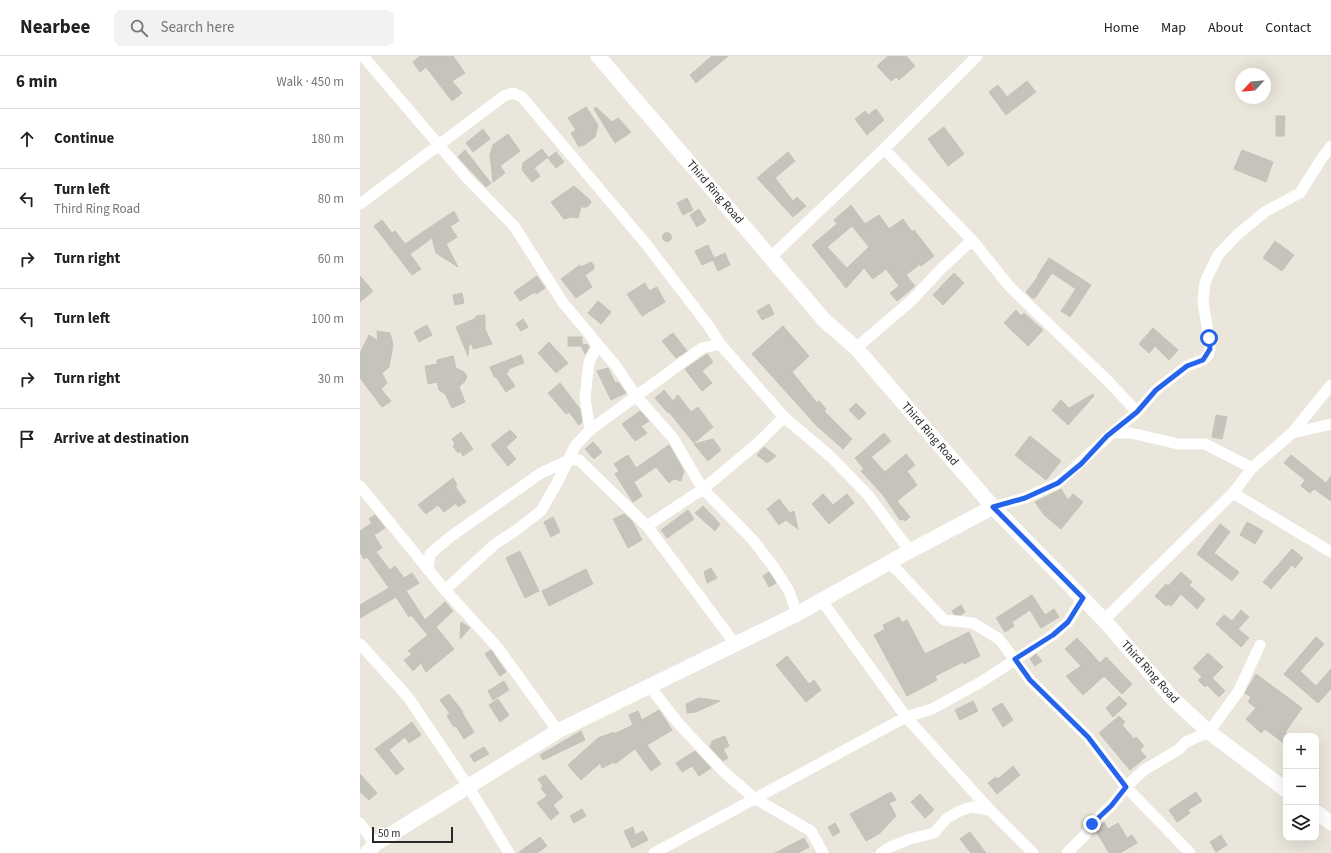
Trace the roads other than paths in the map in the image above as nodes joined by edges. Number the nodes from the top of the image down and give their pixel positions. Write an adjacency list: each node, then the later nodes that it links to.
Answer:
1 (364, 56): 4 (street)
2 (598, 56): 9 (street, Third Ring Road)
3 (977, 56): 6 (street)
4 (439, 146): 7 (street); 10 (street); 11 (street)
5 (1331, 146): 17 (street)
6 (884, 149): 8 (street); 9 (street)
7 (360, 204)
8 (972, 240): 14 (street); 17 (street)
9 (771, 257): 14 (street, Third Ring Road)
10 (708, 325): 12 (street); 13 (street)
11 (592, 337): 16 (street); 20 (street)
12 (720, 344): 13 (street); 18 (street)
13 (702, 348): 16 (street)
14 (856, 348): 28 (street, Third Ring Road)
15 (1331, 385): 22 (street)
16 (636, 396): 20 (street); 26 (street)
17 (1137, 412): 21 (street)
18 (784, 417): 26 (street); 30 (street)
19 (1331, 424): 22 (street)
20 (590, 430): 23 (street)
21 (1112, 433): 24 (street); 28 (street)
22 (1292, 433): 24 (street)
23 (569, 460): 29 (street); 33 (street); 34 (street)
24 (1252, 468): 27 (street)
25 (360, 486): 33 (street)
26 (703, 490): 29 (street); 37 (street)
27 (1233, 493): 31 (street); 38 (street)
28 (993, 507): 30 (street); 35 (street, Third Ring Road)
29 (647, 526): 40 (street)
30 (910, 550): 32 (street)
31 (1331, 552)
32 (888, 563): 36 (street); 42 (street)
33 (428, 570): 34 (street)
34 (445, 590): 45 (street)
35 (1083, 598): 38 (street, Third Ring Road); 42 (street)
36 (822, 601): 37 (street); 44 (street)
37 (797, 614): 40 (street)
38 (1104, 620): 46 (street, Third Ring Road)
39 (360, 644): 47 (street)
40 (736, 645): 43 (street)
41 (1260, 645): 46 (street)
42 (1015, 659): 44 (street); 48 (street)
43 (650, 687): 45 (street); 50 (street)
44 (906, 717): 50 (street); 51 (street)
45 (558, 731): 47 (street)
46 (1209, 732): 48 (street); 49 (street, Third Ring Road)
47 (468, 786): 55 (street); 57 (street)
48 (1126, 787): 61 (street); 62 (street)
49 (1283, 788)
50 (754, 798): 58 (street); 59 (street)
51 (990, 810): 56 (street); 60 (street)
52 (1319, 814): 54 (street)
53 (360, 823): 55 (street)
54 (1331, 823)
55 (371, 849)
56 (889, 851)
57 (509, 853)
58 (654, 853)
59 (823, 853)
60 (1033, 853)
61 (1067, 853)
62 (1190, 853)

